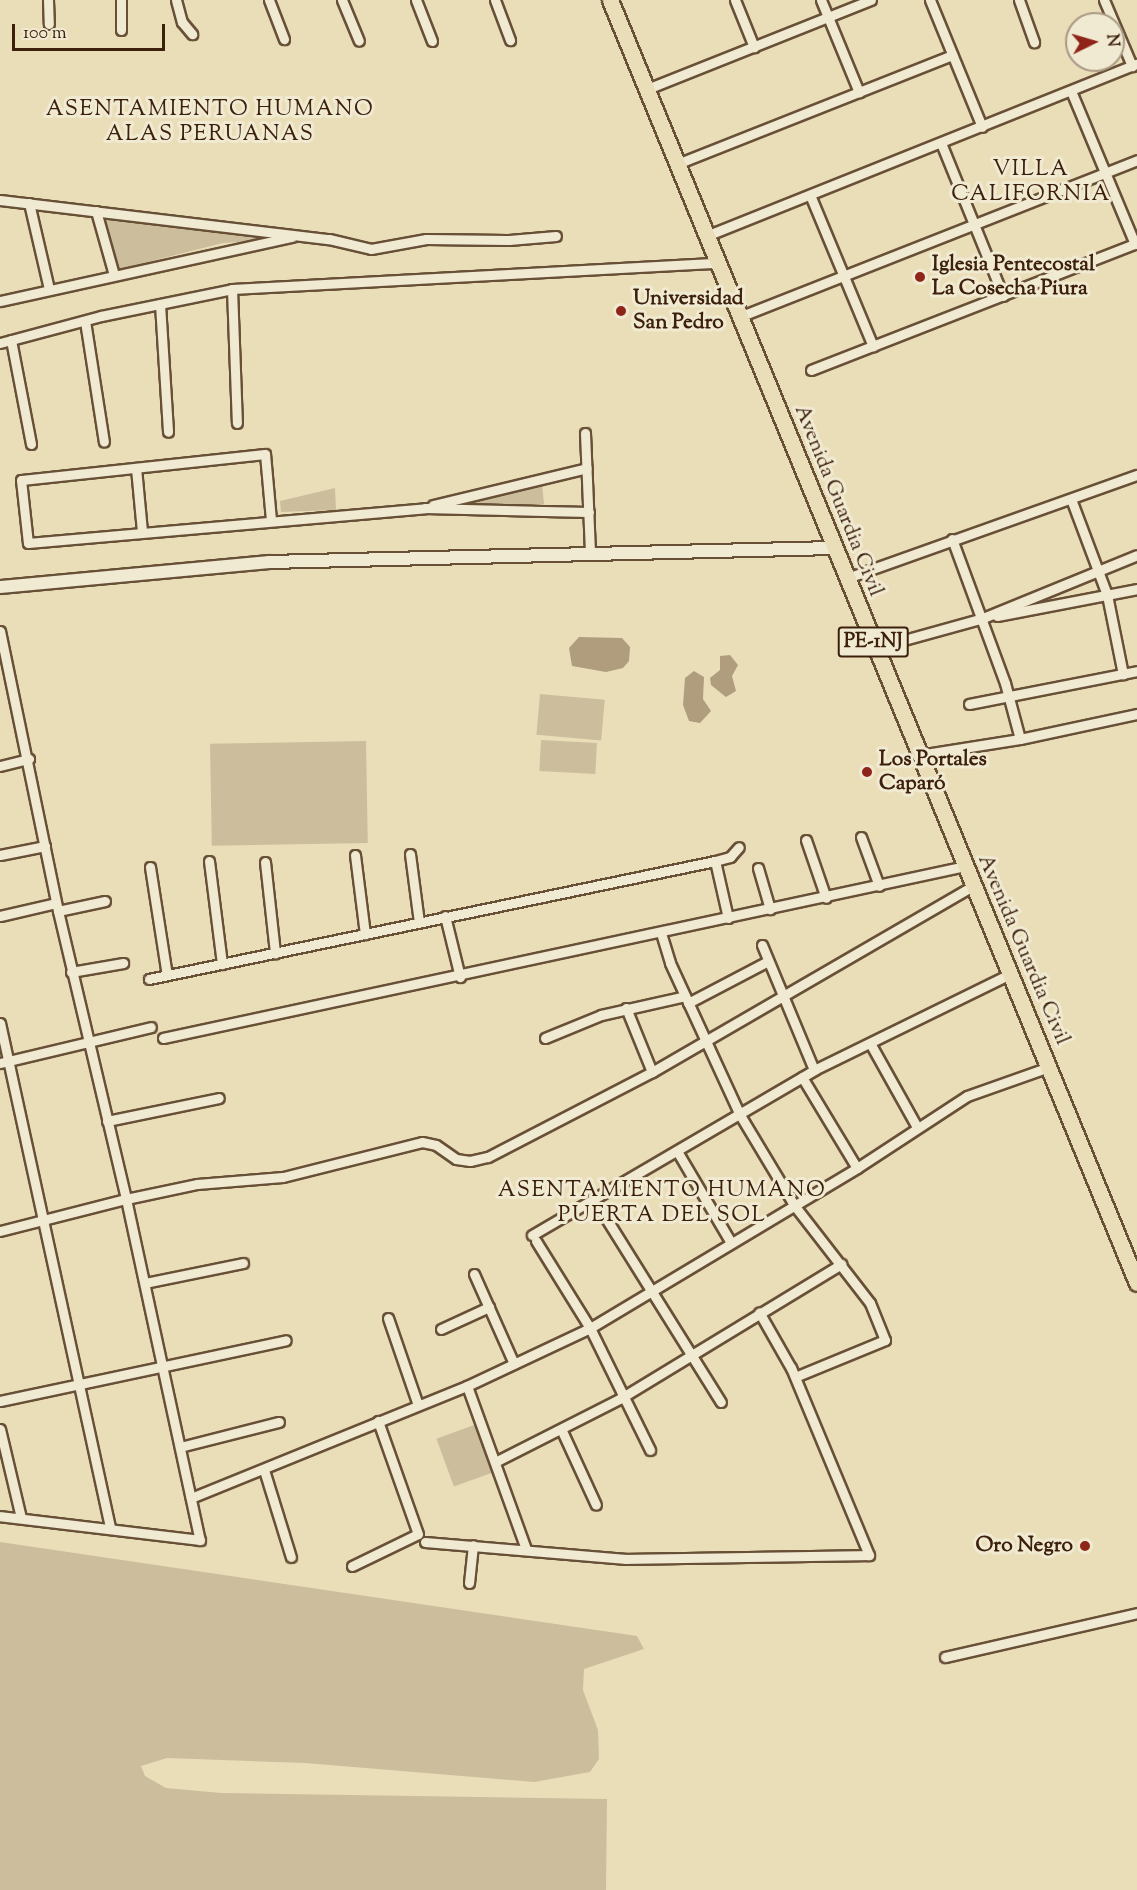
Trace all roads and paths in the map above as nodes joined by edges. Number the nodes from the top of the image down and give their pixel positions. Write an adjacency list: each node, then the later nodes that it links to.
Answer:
1 (48, 0): 16 (street)
2 (121, 0): 17 (street)
3 (176, 0): 18 (street)
4 (269, 0): 19 (street)
5 (342, 0): 21 (street)
6 (416, 0): 22 (street)
7 (495, 0): 20 (street)
8 (610, 0): 27 (highway, Avenida Guardia Civil / PE-1NJ)
9 (735, 0): 24 (street)
10 (821, 0): 15 (street)
11 (871, 0): 15 (street)
12 (930, 0): 25 (street)
13 (1019, 0): 23 (street)
14 (1104, 0): 26 (street)
15 (828, 17): 24 (street); 29 (street)
16 (50, 24)
17 (121, 30)
18 (192, 34)
19 (284, 39)
20 (510, 40)
21 (358, 41)
22 (432, 41)
23 (1035, 42)
24 (754, 47): 27 (street)
25 (952, 56): 29 (street); 30 (street)
26 (1135, 65): 28 (street)
27 (647, 89): 33 (highway, Avenida Guardia Civil / PE-1NJ)
28 (1071, 91): 30 (street); 34 (street)
29 (859, 92): 33 (street)
30 (982, 127): 31 (street)
31 (941, 143): 35 (street); 39 (street)
32 (1137, 160): 34 (street)
33 (677, 164): 42 (highway, Avenida Guardia Civil / PE-1NJ)
34 (1103, 173): 39 (street); 43 (street)
35 (810, 195): 42 (street); 46 (street)
36 (0, 200): 37 (street)
37 (29, 203): 38 (street); 47 (street)
38 (96, 211): 40 (street); 45 (street)
39 (975, 224): 46 (street); 49 (street)
40 (297, 235): 41 (street); 45 (street)
41 (556, 236)
42 (706, 236): 44 (highway, Avenida Guardia Civil / PE-1NJ)
43 (1136, 244): 49 (street)
44 (717, 263): 48 (street); 52 (highway, Avenida Guardia Civil / PE-1NJ)
45 (114, 275): 47 (street)
46 (843, 276): 52 (street); 55 (street)
47 (49, 289): 50 (street)
48 (232, 289): 51 (street); 57 (street)
49 (1003, 296): 55 (street)
50 (0, 301)
51 (160, 304): 53 (street); 58 (street)
52 (739, 317): 71 (highway, Avenida Guardia Civil / PE-1NJ)
53 (85, 321): 54 (street); 60 (street)
54 (3, 341): 61 (street)
55 (873, 346): 56 (street)
56 (811, 370)
57 (237, 423)
58 (168, 432)
59 (585, 433): 63 (street)
60 (104, 442)
61 (31, 444)
62 (136, 468): 68 (street); 69 (street); 69 (street)
63 (587, 468): 66 (street); 67 (street)
64 (1137, 475): 65 (street)
65 (1071, 499): 70 (street); 74 (street)
66 (425, 508): 67 (street); 68 (street)
67 (589, 512): 72 (street)
68 (271, 520): 69 (street)
69 (142, 532)
70 (952, 539): 75 (street); 79 (street)
71 (834, 548): 72 (street); 75 (highway, Avenida Guardia Civil / PE-1NJ)
72 (590, 554): 76 (street)
73 (1137, 555): 74 (street)
74 (1097, 570): 78 (street); 79 (street)
75 (847, 578): 81 (highway, Avenida Guardia Civil / PE-1NJ)
76 (0, 587)
77 (1137, 589): 78 (street)
78 (1107, 595): 79 (street); 83 (street)
79 (983, 618): 81 (street); 86 (street)
80 (0, 631): 84 (street)
81 (875, 648): 90 (highway, Avenida Guardia Civil / PE-1NJ)
82 (1137, 671): 83 (street)
83 (1123, 674): 86 (street)
84 (10, 679): 85 (street); 91 (street)
85 (0, 681)
86 (1009, 696): 87 (street); 89 (street)
87 (969, 704)
88 (1137, 714): 89 (street)
89 (1020, 739): 90 (street)
90 (919, 755): 103 (highway, Avenida Guardia Civil / PE-1NJ)
91 (28, 759): 92 (street); 95 (street)
92 (0, 766)
93 (861, 837): 106 (street)
94 (806, 840): 108 (street)
95 (45, 846): 98 (street); 110 (street)
96 (739, 847): 101 (street)
97 (410, 854): 115 (street)
98 (0, 855)
99 (355, 855): 116 (street)
100 (209, 861): 122 (street)
101 (715, 861): 113 (street); 114 (street)
102 (265, 862): 119 (street)
103 (965, 866): 106 (street); 107 (highway, Avenida Guardia Civil / PE-1NJ)
104 (150, 867): 125 (street)
105 (758, 868): 111 (street)
106 (879, 886): 108 (street)
107 (974, 886): 124 (highway, Avenida Guardia Civil / PE-1NJ); 128 (street)
108 (826, 898): 111 (street)
109 (105, 901): 110 (street)
110 (57, 907): 112 (street); 123 (street)
111 (770, 909): 114 (street)
112 (0, 916)
113 (445, 916): 115 (street); 126 (street)
114 (728, 918): 117 (street)
115 (419, 922): 116 (street)
116 (365, 933): 119 (street)
117 (661, 933): 126 (street); 129 (street)
118 (762, 945): 120 (street)
119 (275, 953): 122 (street)
120 (768, 961): 128 (street); 129 (street)
121 (123, 963): 123 (street)
122 (222, 964): 125 (street)
123 (71, 972): 136 (street)
124 (1010, 974): 137 (street); 139 (highway, Avenida Guardia Civil / PE-1NJ)
125 (167, 975): 127 (street)
126 (460, 977): 133 (street)
127 (149, 979)
128 (783, 998): 135 (street); 140 (street)
129 (686, 1000): 130 (street); 135 (street)
130 (626, 1008): 134 (street); 141 (street)
131 (0, 1023): 138 (street)
132 (151, 1027): 136 (street)
133 (163, 1038)
134 (545, 1038)
135 (705, 1041): 141 (street); 144 (street)
136 (87, 1043): 138 (street); 145 (street)
137 (870, 1043): 140 (street); 146 (street)
138 (4, 1062): 152 (street)
139 (1049, 1067): 146 (street); 159 (highway, Avenida Guardia Civil / PE-1NJ)
140 (814, 1070): 142 (street)
141 (652, 1072): 149 (street)
142 (802, 1077): 144 (street); 148 (street)
143 (219, 1098): 145 (street)
144 (740, 1115): 147 (street); 150 (street)
145 (106, 1121): 149 (street)
146 (917, 1127): 148 (street)
147 (677, 1151): 154 (street); 164 (street)
148 (857, 1168): 150 (street)
149 (126, 1199): 152 (street); 158 (street)
150 (794, 1205): 154 (street); 156 (street)
151 (599, 1208): 160 (street)
152 (43, 1220): 153 (street); 171 (street)
153 (0, 1231)
154 (730, 1241): 160 (street)
155 (243, 1263): 158 (street)
156 (841, 1264): 162 (street); 170 (street)
157 (474, 1274): 161 (street)
158 (145, 1283): 169 (street)
159 (1137, 1283)
160 (648, 1290): 164 (street); 167 (street)
161 (489, 1307): 165 (street); 168 (street)
162 (759, 1312): 167 (street); 170 (street)
163 (388, 1318): 176 (street)
164 (590, 1328): 168 (street); 173 (street)
165 (441, 1329)
166 (286, 1340): 169 (street)
167 (690, 1358): 173 (street); 175 (street)
168 (513, 1364): 172 (street)
169 (163, 1366): 171 (street); 181 (street)
170 (795, 1377): 192 (street)
171 (79, 1384): 174 (street); 189 (street)
172 (467, 1386): 176 (street); 183 (street)
173 (621, 1398): 180 (street); 182 (street)
174 (0, 1401)
175 (721, 1402)
176 (418, 1405): 177 (street)
177 (378, 1421): 184 (street); 194 (street)
178 (279, 1422): 181 (street)
179 (0, 1429): 188 (street)
180 (562, 1431): 183 (street); 186 (street)
181 (180, 1447): 185 (street)
182 (650, 1450)
183 (495, 1461): 192 (street)
184 (264, 1470): 185 (street); 193 (street)
185 (191, 1498): 189 (street)
186 (596, 1505)
187 (0, 1516): 188 (street)
188 (21, 1518): 189 (street)
189 (110, 1527)
190 (425, 1542): 191 (street)
191 (473, 1545): 192 (street); 195 (street)
192 (526, 1549)
193 (291, 1557)
194 (352, 1566)
195 (469, 1583)
196 (1137, 1613): 197 (street)
197 (945, 1657)

